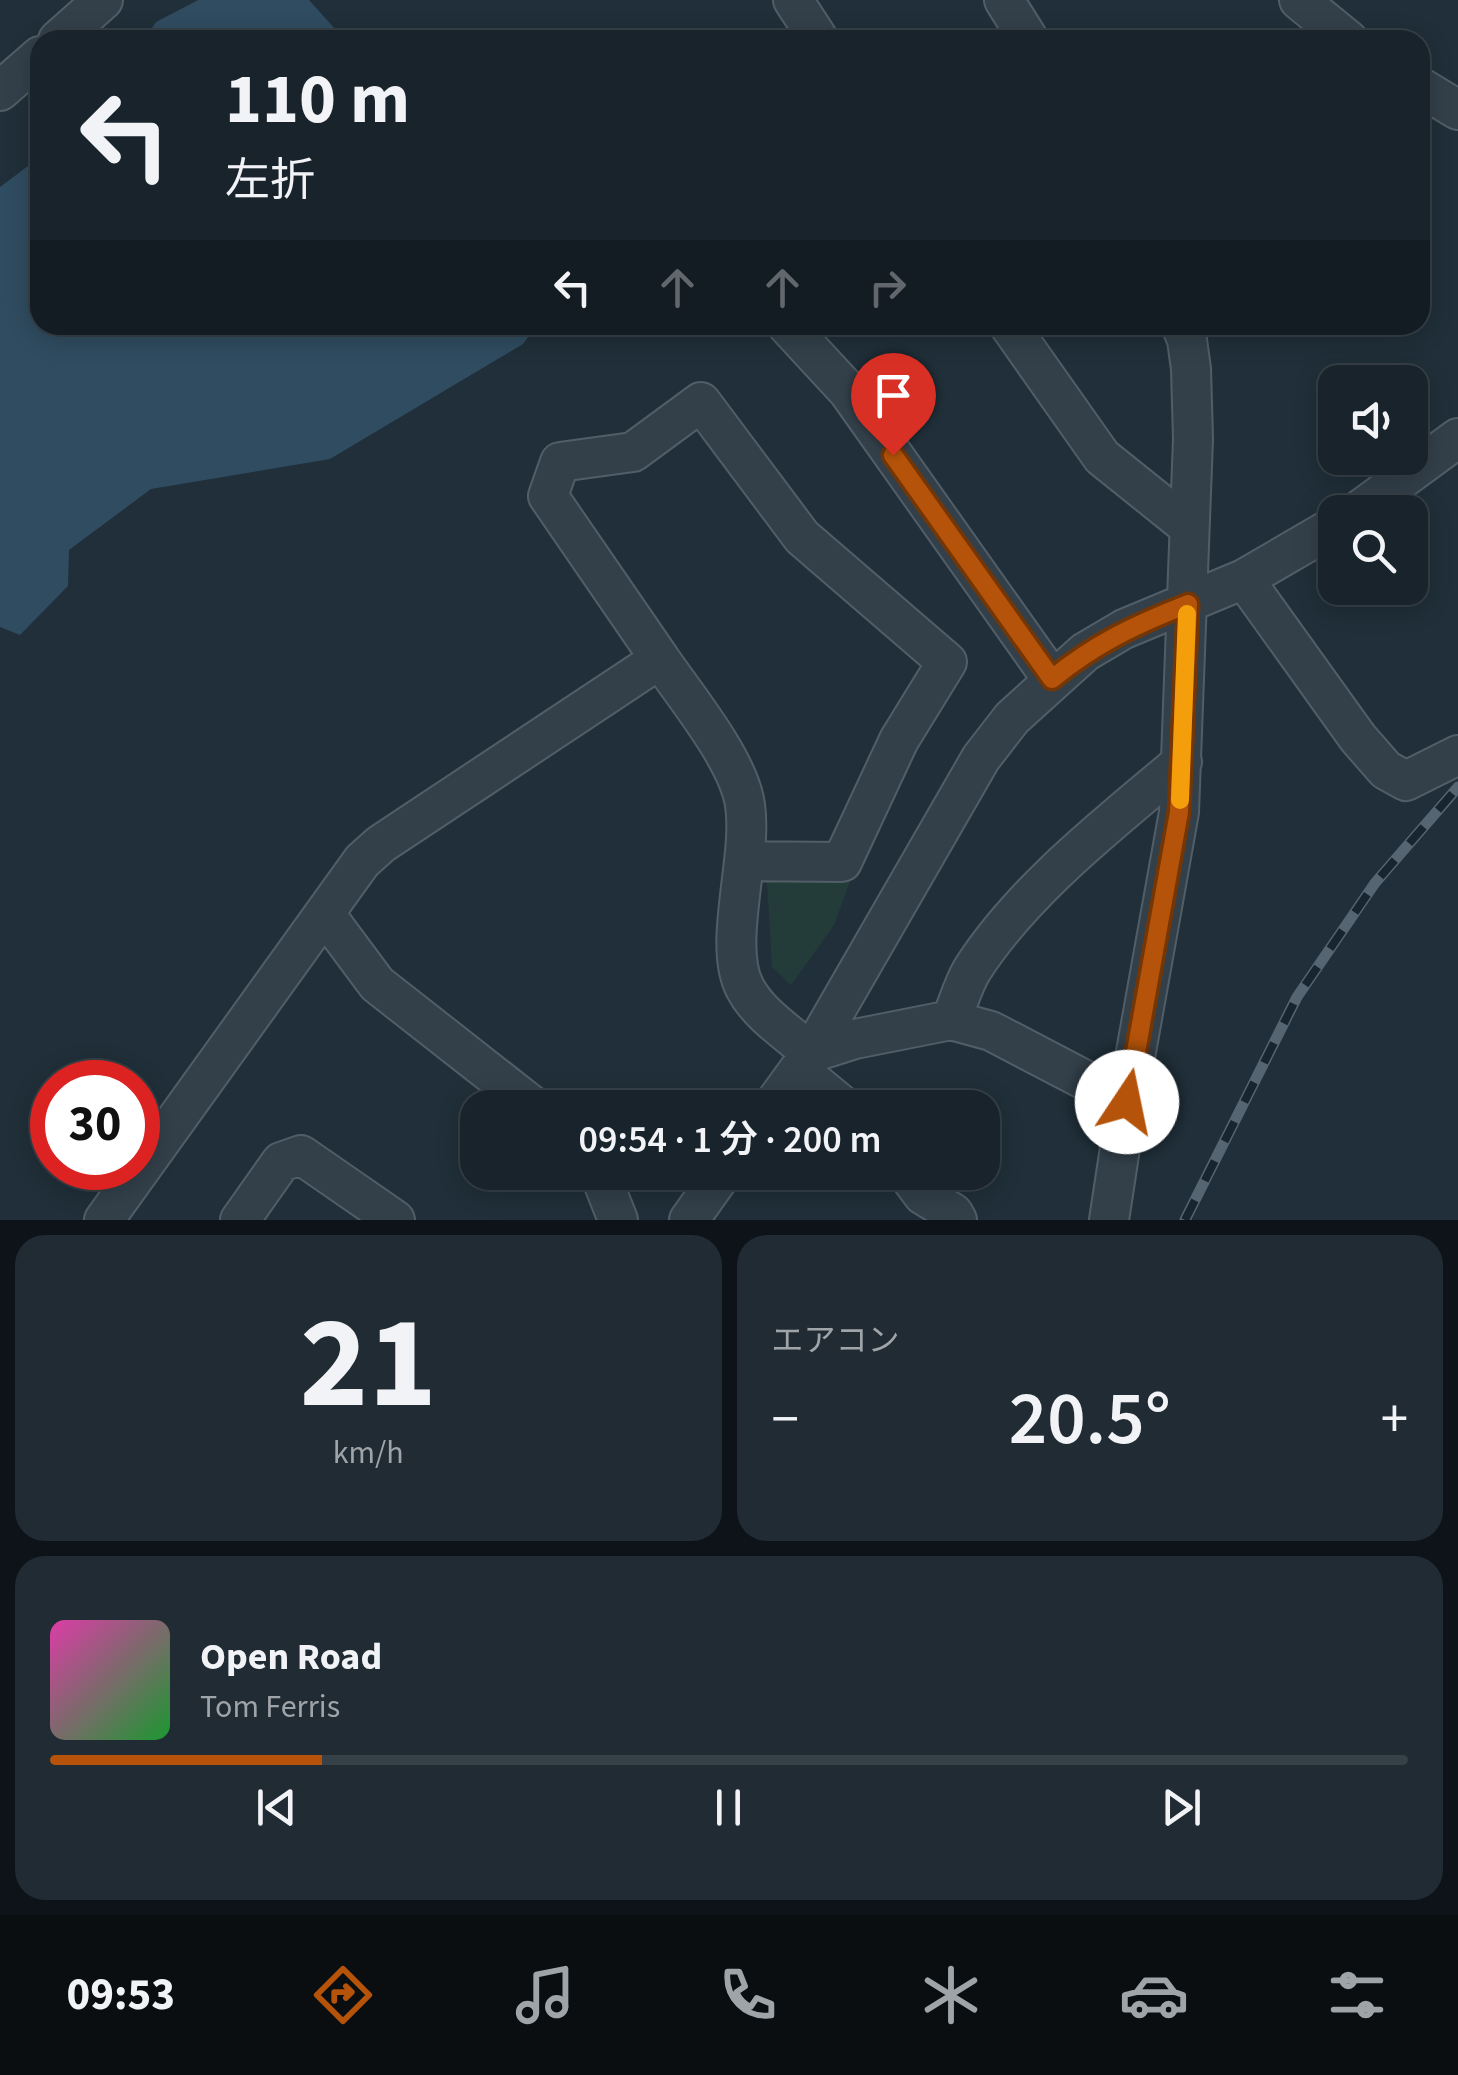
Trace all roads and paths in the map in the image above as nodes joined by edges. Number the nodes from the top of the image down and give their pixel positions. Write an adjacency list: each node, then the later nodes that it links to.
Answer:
1 (103, 0): 5 (street)
2 (793, 0): 6 (street)
3 (1004, 0): 7 (street)
4 (1299, 0): 8 (street)
5 (69, 30)
6 (812, 30)
7 (1024, 30)
8 (1336, 30)
9 (30, 65): 10 (street)
10 (0, 91)
11 (1430, 92): 12 (street)
12 (1458, 110)
13 (796, 335): 23 (street)
14 (1016, 335): 18 (street)
15 (1185, 335): 18 (street)
16 (1458, 438): 17 (street)
17 (1380, 495)
18 (1188, 526): 21 (street)
19 (1318, 536): 20 (street)
20 (1244, 578): 21 (street); 24 (street)
21 (1188, 604): 23 (street); 25 (street)
22 (660, 659): 26 (street); 26 (street); 27 (street)
23 (1052, 679): 29 (street)
24 (1458, 755)
25 (1182, 762): 28 (street); 33 (street)
26 (747, 861): 29 (street)
27 (325, 914): 30 (street); 37 (street)
28 (951, 1020): 29 (street); 33 (street)
29 (805, 1062): 31 (street); 32 (street)
30 (512, 1090)
31 (784, 1090)
32 (829, 1090)
33 (1127, 1102): 43 (street)
34 (606, 1190): 40 (street)
35 (710, 1190): 41 (street)
36 (919, 1190): 42 (street)
37 (104, 1220)
38 (240, 1220): 39 (street)
39 (394, 1220)
40 (618, 1220)
41 (688, 1220)
42 (957, 1220)
43 (1110, 1220)

